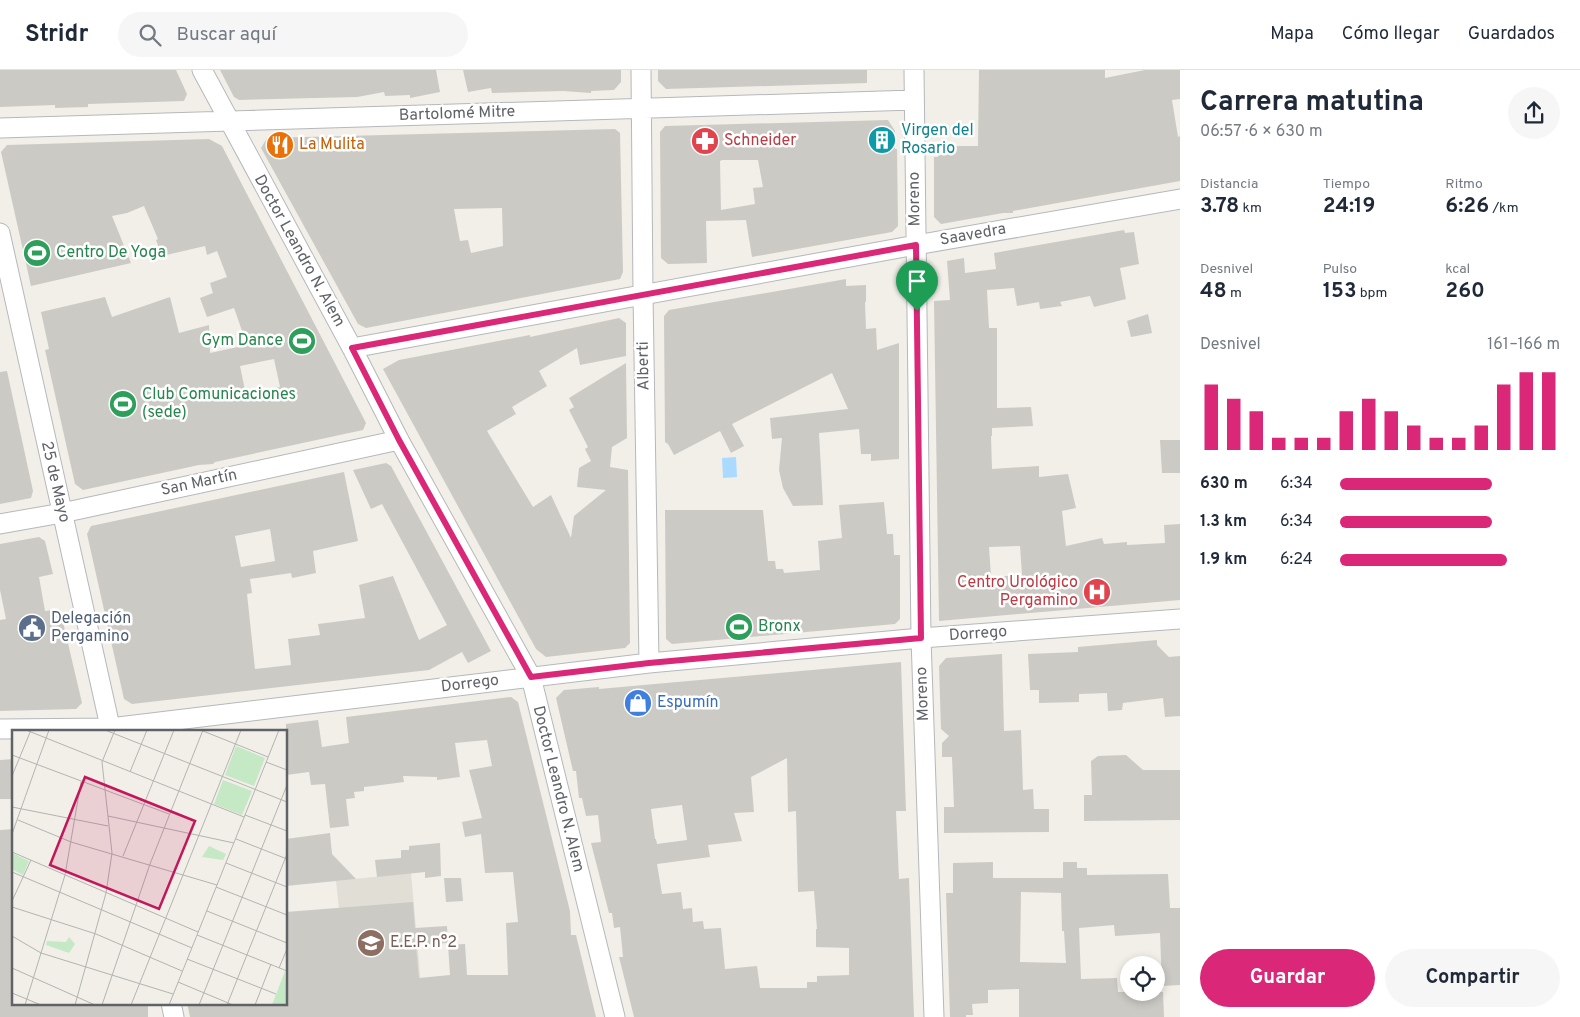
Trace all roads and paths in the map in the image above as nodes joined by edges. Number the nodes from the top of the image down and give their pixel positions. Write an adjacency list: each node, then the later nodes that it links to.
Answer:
1 (202, 70): 6 (street, Doctor Leandro N. Alem)
2 (641, 70): 5 (street, Alberti)
3 (914, 70): 4 (street, Moreno)
4 (914, 100): 5 (street, Bartolomé Mitre); 10 (street, Moreno)
5 (641, 108): 6 (street, Bartolomé Mitre); 11 (street, Alberti)
6 (229, 122): 7 (street, Bartolomé Mitre); 12 (street, Doctor Leandro N. Alem)
7 (0, 128)
8 (1180, 199): 10 (street, Saavedra)
9 (0, 233): 14 (street, 25 de Mayo)
10 (916, 245): 11 (street, Saavedra); 17 (street, Moreno)
11 (643, 294): 12 (street, Saavedra); 18 (street, Alberti)
12 (352, 348): 13 (street, Doctor Leandro N. Alem)
13 (399, 440): 14 (street, San Martín); 19 (street, Doctor Leandro N. Alem)
14 (62, 513): 15 (street, San Martín); 21 (street, 25 de Mayo)
15 (0, 524)
16 (1180, 619): 17 (street, Dorrego)
17 (921, 638): 18 (street, Dorrego); 25 (street, Moreno)
18 (649, 663): 19 (street, Dorrego)
19 (531, 677): 21 (street, Dorrego); 24 (street, Doctor Leandro N. Alem)
20 (0, 729): 21 (street, Dorrego)
21 (110, 729)
22 (171, 1004): 23 (street)
23 (174, 1017)
24 (615, 1017)
25 (934, 1017)

